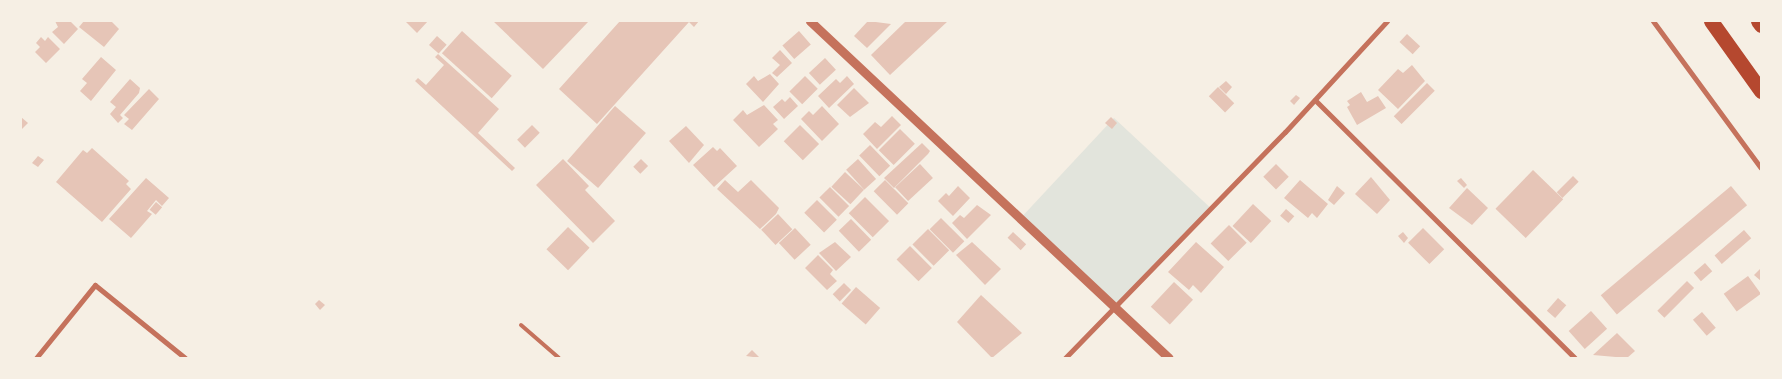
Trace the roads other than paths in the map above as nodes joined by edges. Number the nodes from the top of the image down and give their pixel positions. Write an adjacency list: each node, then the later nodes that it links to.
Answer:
1 (810, 21): 10 (street)
2 (1387, 21): 8 (street)
3 (1653, 21): 9 (street)
4 (1711, 21): 7 (highway)
5 (1758, 21): 6 (highway)
6 (1761, 25)
7 (1761, 91)
8 (1315, 100): 10 (street); 17 (street)
9 (1761, 168)
10 (1114, 308): 15 (street); 16 (street)
11 (521, 325): 14 (lane)
12 (36, 358): 13 (street)
13 (185, 358)
14 (559, 358)
15 (1064, 358)
16 (1169, 358)
17 (1575, 358)

